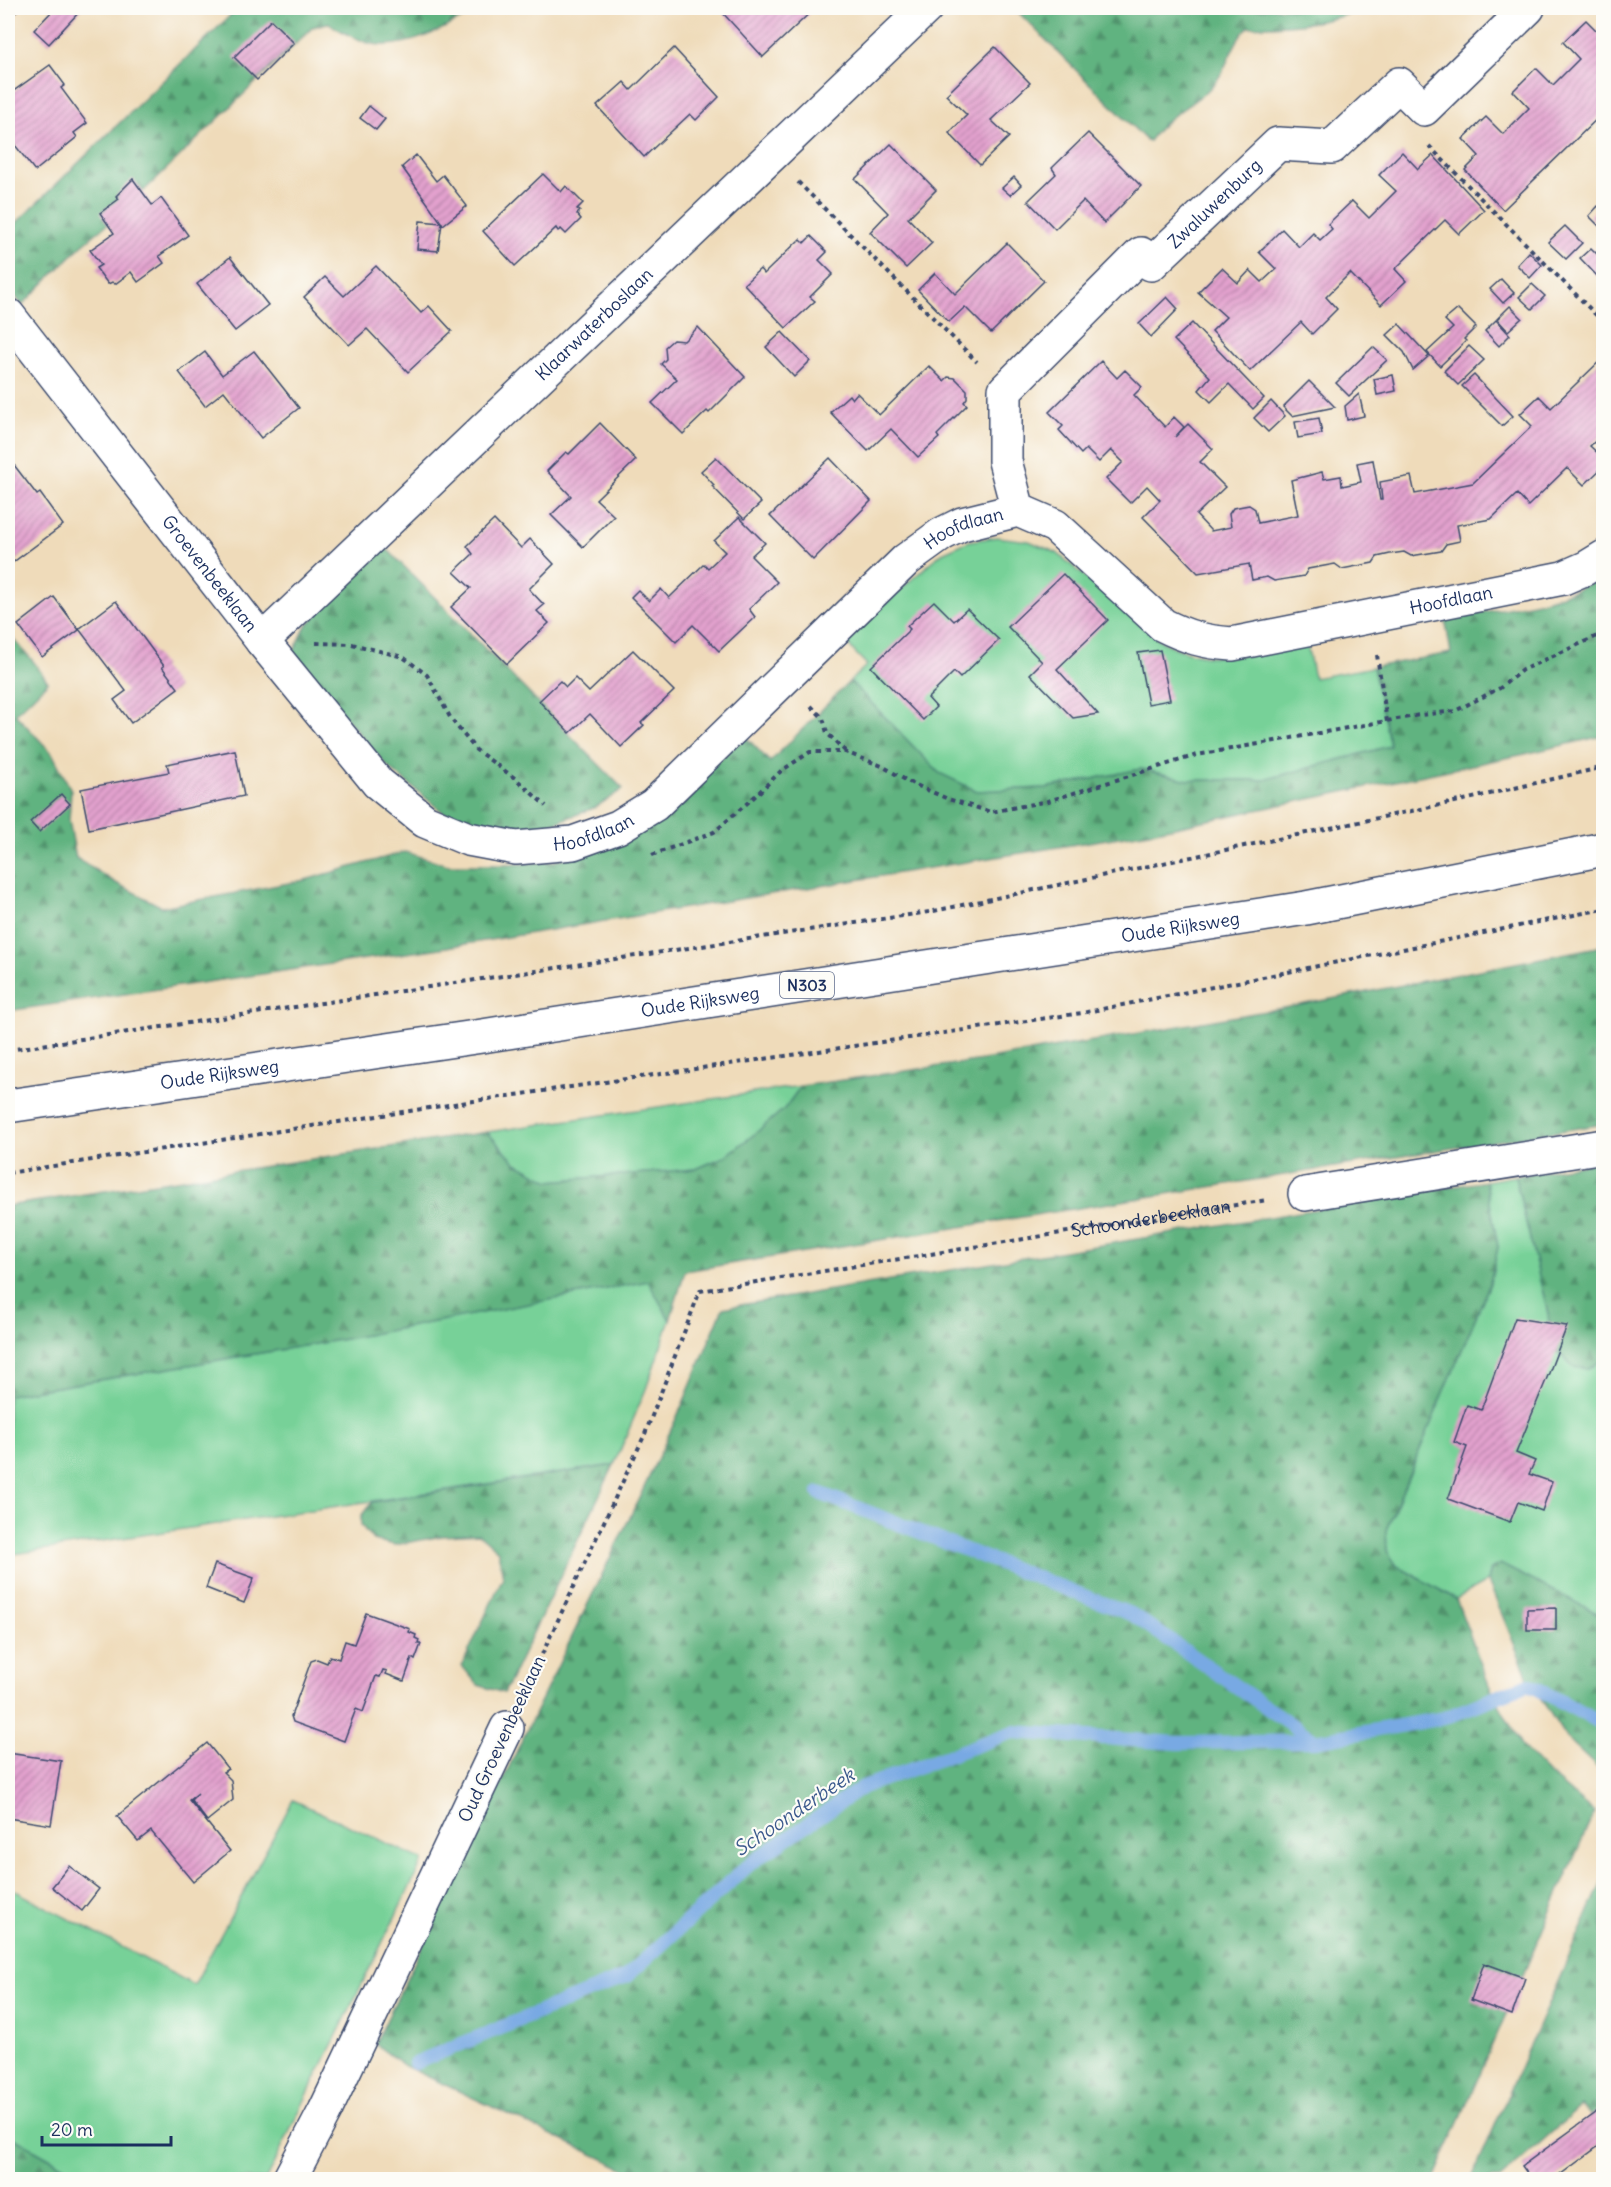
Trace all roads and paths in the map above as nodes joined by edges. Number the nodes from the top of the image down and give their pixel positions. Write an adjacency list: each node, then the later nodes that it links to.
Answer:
1 (926, 8): 4 (street, Klaarwaterboslaan)
2 (1527, 8): 7 (street, Zwaluwenburg)
3 (1424, 140): 6 (path)
4 (771, 154): 7 (path); 12 (street, Klaarwaterboslaan)
5 (8, 315): 12 (street, Groevenbeeklaan)
6 (1604, 323)
7 (1005, 390): 8 (street)
8 (1017, 510): 10 (street, Hoofdlaan); 13 (street, Hoofdlaan)
9 (1604, 557): 10 (street, Hoofdlaan)
10 (1370, 616): 14 (path)
11 (1604, 633): 14 (path)
12 (262, 641): 17 (street, Groevenbeeklaan); 18 (path)
13 (784, 678): 15 (path); 18 (street, Hoofdlaan)
14 (1387, 722): 15 (path)
15 (845, 752): 20 (path)
16 (1604, 767): 22 (path)
17 (424, 821): 18 (street, Hoofdlaan)
18 (573, 843)
19 (1604, 849): 23 (street, Oude Rijksweg / N303)
20 (646, 857)
21 (1604, 909): 25 (path)
22 (8, 1050)
23 (8, 1106)
24 (1604, 1146): 26 (street)
25 (8, 1173)
26 (1305, 1194): 27 (path, Schoonderbeeklaan)
27 (699, 1291): 28 (path, Oud Groevenbeeklaan)
28 (507, 1728): 29 (street, Oud Groevenbeeklaan)
29 (289, 2180)

